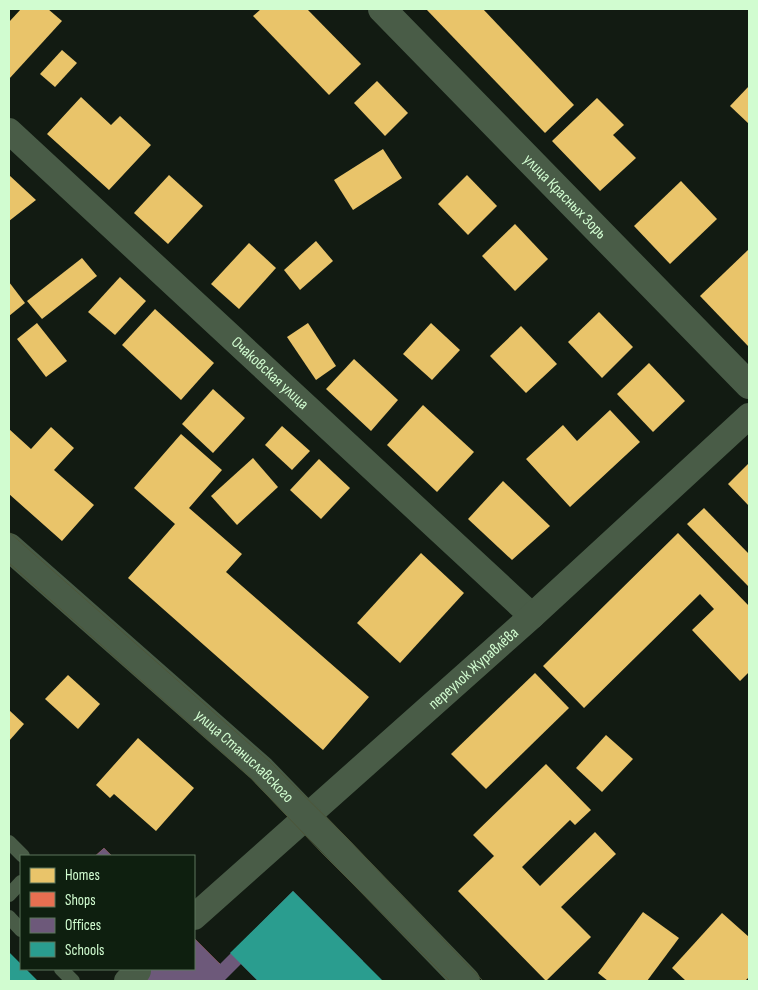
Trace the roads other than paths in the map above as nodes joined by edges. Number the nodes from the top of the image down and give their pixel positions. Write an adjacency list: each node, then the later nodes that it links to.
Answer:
1 (382, 9): 3 (street, улица Красных Зорь)
2 (9, 131): 6 (street, Очаковская улица)
3 (749, 385)
4 (749, 416): 6 (street, переулок Журавлёва)
5 (9, 547): 7 (street, улица Станиславского)
6 (532, 616): 7 (street, переулок Журавлёва)
7 (306, 816): 12 (street, переулок Журавлёва); 17 (street, улица Станиславского)
8 (9, 842): 9 (lane)
9 (22, 855)
10 (20, 883): 11 (lane)
11 (9, 895)
12 (195, 916)
13 (9, 917): 14 (lane)
14 (20, 929)
15 (62, 970): 16 (lane)
16 (74, 981)
17 (466, 981)

